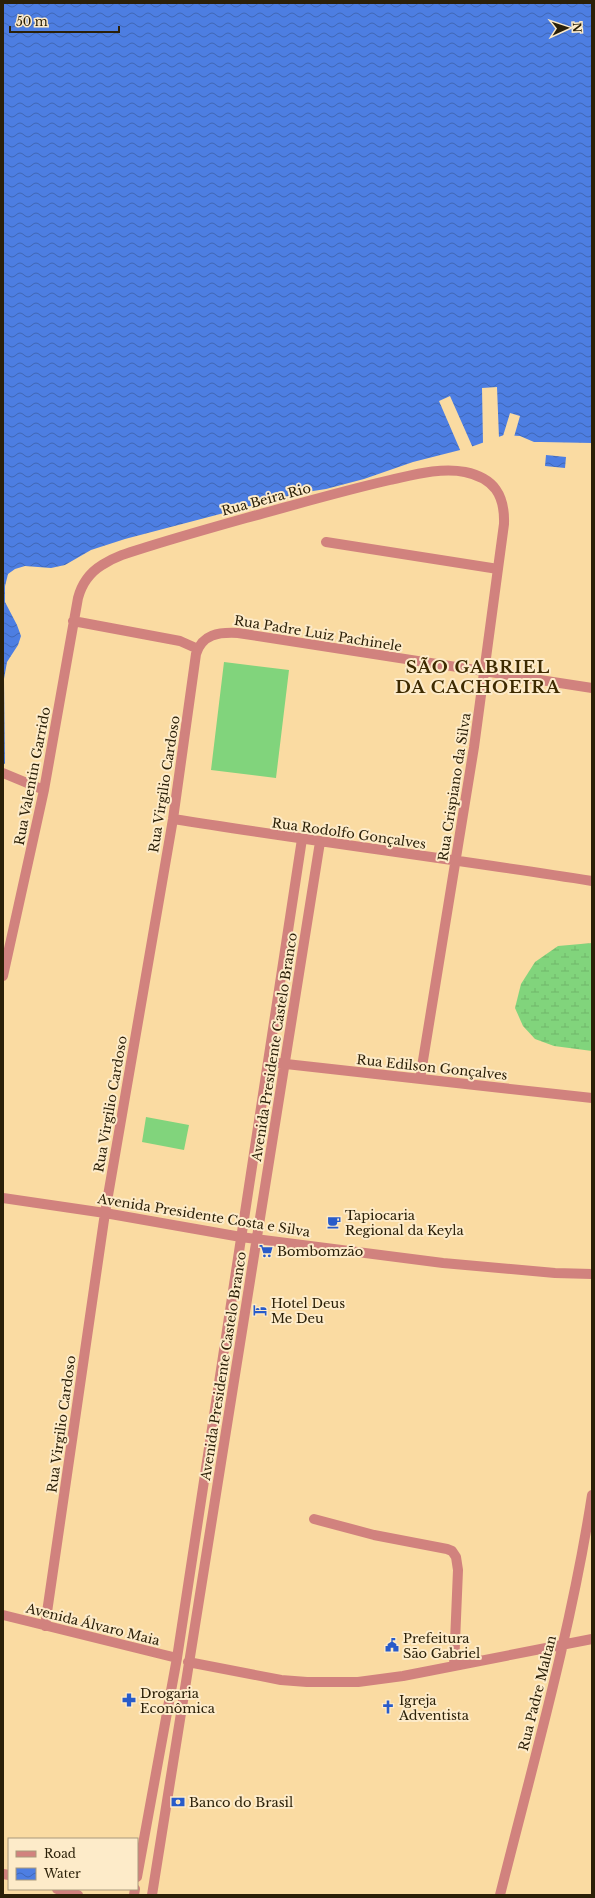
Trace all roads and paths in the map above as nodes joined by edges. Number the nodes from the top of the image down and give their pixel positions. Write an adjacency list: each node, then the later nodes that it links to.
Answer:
1 (464, 472): 3 (street, Rua Crispiano da Silva); 4 (street, Rua Beira Rio)
2 (326, 542): 3 (street)
3 (498, 569): 7 (street, Rua Crispiano da Silva)
4 (85, 580): 5 (street, Rua Valentin Garrido)
5 (73, 621): 6 (street); 10 (street, Rua Valentin Garrido)
6 (198, 649): 7 (street, Rua Padre Luiz Pachinele); 11 (street, Rua Virgilio Cardoso)
7 (484, 672): 8 (street, Rua Padre Luiz Pachinele); 14 (street, Rua Crispiano da Silva)
8 (592, 688)
9 (3, 773): 10 (street)
10 (44, 790): 16 (street, Rua Valentin Garrido)
11 (173, 819): 12 (street, Rua Rodolfo Gonçalves); 22 (street, Rua Virgilio Cardoso)
12 (302, 839): 13 (street, Rua Rodolfo Gonçalves); 17 (street, Avenida Presidente Castelo Branco)
13 (320, 842): 14 (street, Rua Rodolfo Gonçalves); 18 (street, Avenida Presidente Castelo Branco)
14 (455, 861): 15 (street, Rua Rodolfo Gonçalves); 19 (street, Rua Crispiano da Silva)
15 (592, 882)
16 (3, 976)
17 (268, 1062): 18 (street, Rua Edilson Gonçalves); 23 (street, Avenida Presidente Castelo Branco)
18 (285, 1064): 19 (street, Rua Edilson Gonçalves); 24 (street, Avenida Presidente Castelo Branco)
19 (420, 1079): 20 (street, Rua Edilson Gonçalves)
20 (592, 1098)
21 (3, 1198): 22 (street, Avenida Presidente Costa e Silva)
22 (105, 1213): 23 (street, Avenida Presidente Costa e Silva); 29 (street, Rua Virgilio Cardoso)
23 (241, 1236): 24 (street, Avenida Presidente Costa e Silva); 32 (street, Avenida Presidente Castelo Branco)
24 (256, 1238): 25 (street, Avenida Presidente Costa e Silva); 33 (street, Avenida Presidente Castelo Branco)
25 (592, 1274)
26 (592, 1495): 31 (street, Rua Padre Maltan)
27 (314, 1520): 34 (street)
28 (3, 1616): 29 (street, Avenida Álvaro Maia)
29 (44, 1626): 32 (street, Avenida Álvaro Maia)
30 (592, 1639): 31 (street)
31 (563, 1645): 34 (street); 39 (street, Rua Padre Maltan)
32 (177, 1658): 35 (street, Avenida Presidente Castelo Branco)
33 (188, 1662): 34 (street); 38 (street, Avenida Presidente Castelo Branco)
34 (454, 1666)
35 (138, 1872)
36 (60, 1890): 37 (street)
37 (78, 1895)
38 (152, 1895)
39 (500, 1895)

